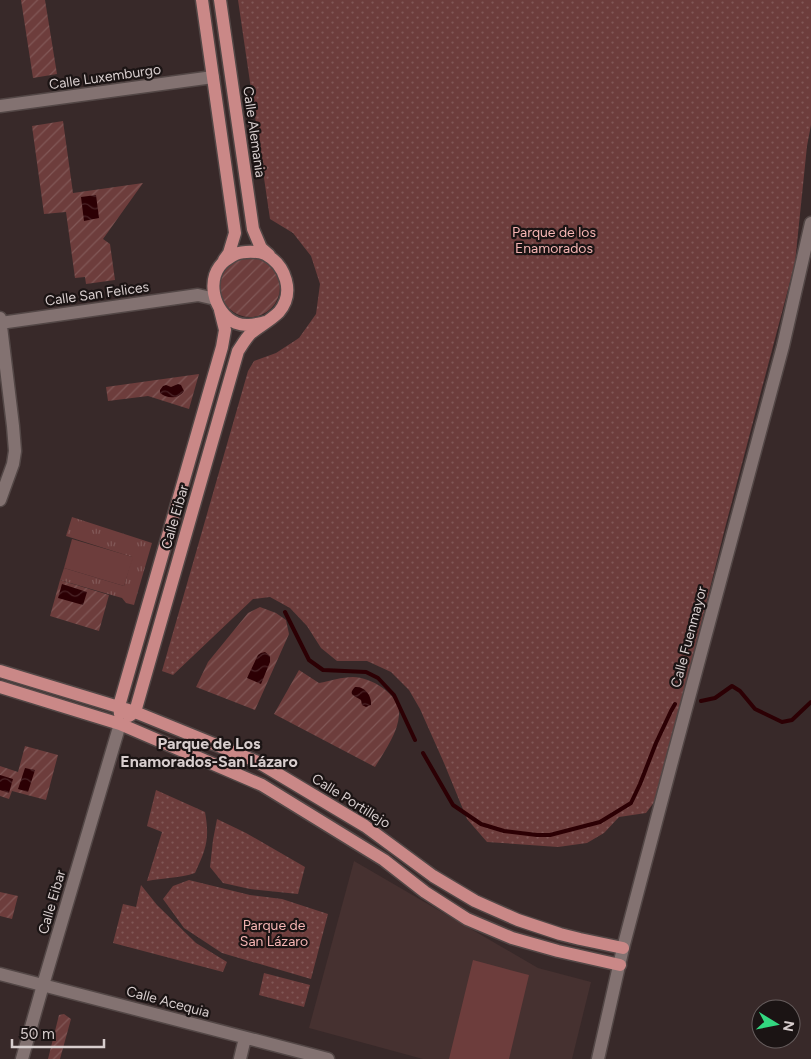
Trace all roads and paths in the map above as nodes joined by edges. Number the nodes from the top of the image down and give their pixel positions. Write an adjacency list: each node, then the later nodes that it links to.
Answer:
1 (202, 0): 3 (main road)
2 (220, 0): 7 (main road, Calle Alemania)
3 (213, 77): 4 (street, Calle Luxemburgo); 8 (main road)
4 (0, 106)
5 (811, 224): 6 (street, Calle Fuenmayor)
6 (807, 255): 20 (street, Calle Fuenmayor)
7 (275, 260): 8 (main road); 13 (main road)
8 (223, 263): 9 (main road)
9 (213, 284): 10 (street); 11 (main road)
10 (198, 296): 11 (street, Calle San Felices); 12 (street, Calle San Felices)
11 (217, 304): 13 (main road); 17 (main road, Calle Eibar)
12 (0, 321): 14 (street)
13 (266, 322): 18 (main road, Calle Eibar)
14 (0, 500)
15 (0, 671): 17 (main road, Calle Portillejo)
16 (0, 687): 19 (main road)
17 (119, 706): 18 (main road, Calle Portillejo); 19 (main road, Calle Eibar)
18 (135, 712): 19 (main road); 20 (main road, Calle Portillejo)
19 (120, 724): 21 (main road); 23 (street, Calle Eibar)
20 (624, 948): 21 (street, Calle Fuenmayor)
21 (620, 965): 28 (street, Calle Fuenmayor)
22 (0, 974): 23 (street, Calle Acequia)
23 (43, 985): 24 (street, Calle Acequia); 26 (street, Calle Eibar)
24 (245, 1038): 25 (street, Calle Acequia); 27 (street)
25 (324, 1058)
26 (22, 1059)
27 (240, 1059)
28 (598, 1059)

